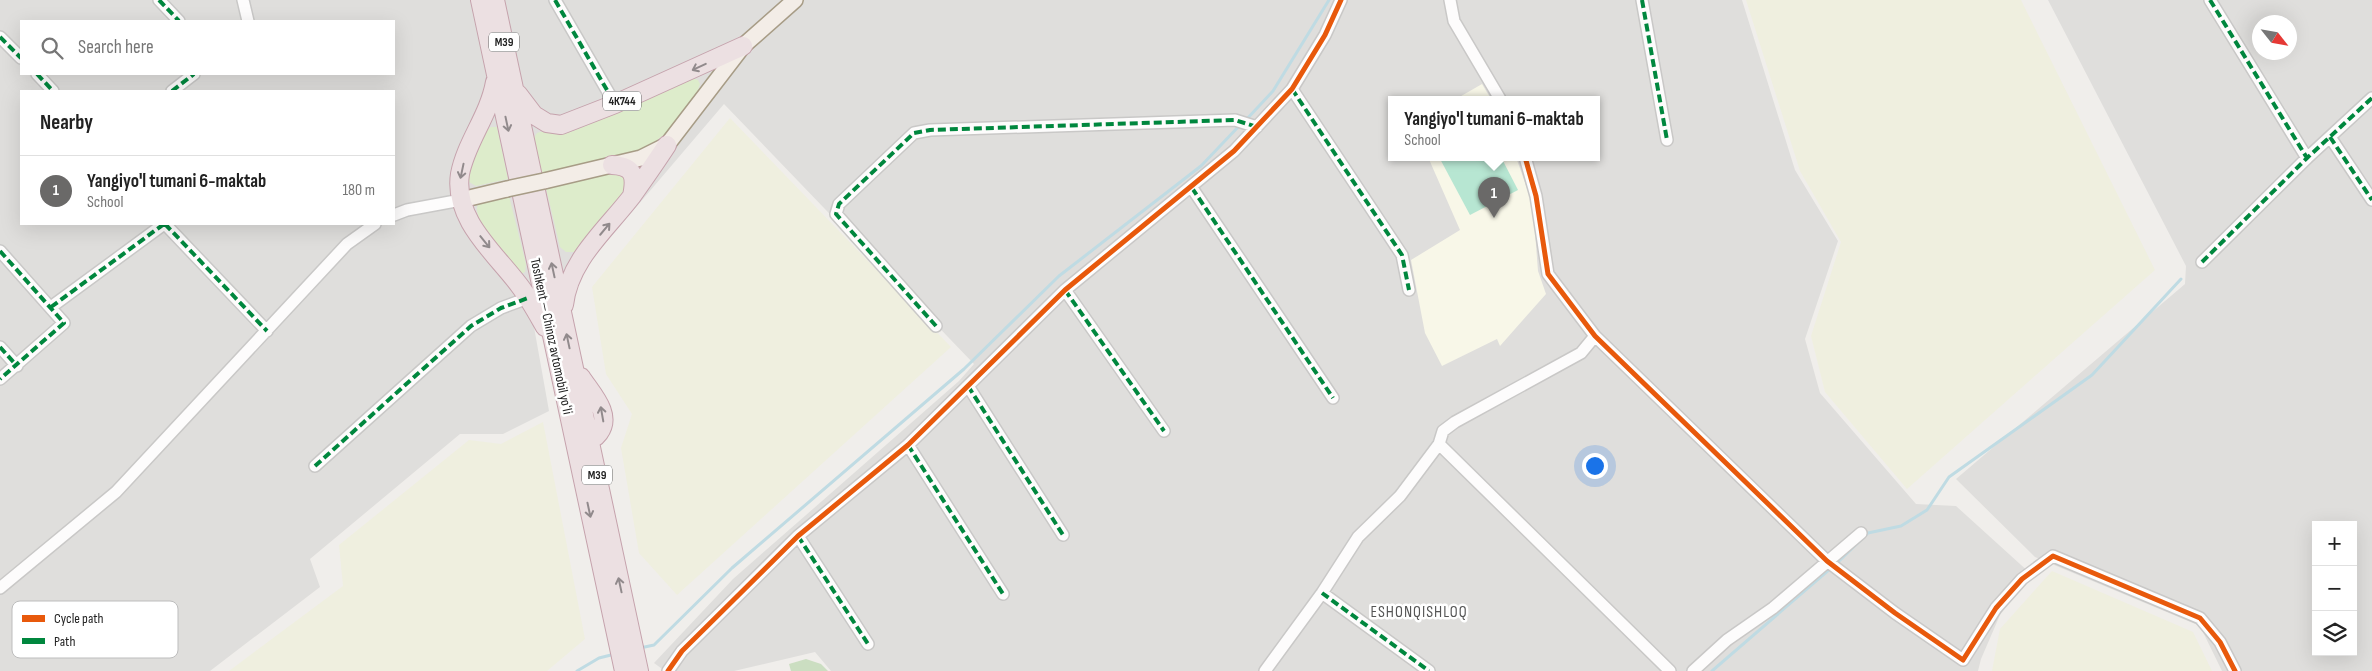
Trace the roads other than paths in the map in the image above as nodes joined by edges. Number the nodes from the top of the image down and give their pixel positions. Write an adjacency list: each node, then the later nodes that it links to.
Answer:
1 (159, 0): 11 (street)
2 (242, 0): 12 (street)
3 (480, 0): 18 (highway, Toshkent — Chinoz avtomobil yoʻli / M39)
4 (495, 0): 19 (highway, Toshkent — Chinoz avtomobil yoʻli / M39)
5 (555, 0): 25 (street)
6 (795, 0): 14 (main road)
7 (1341, 0): 20 (street)
8 (1450, 0): 23 (street)
9 (1642, 0): 28 (street)
10 (2210, 0): 30 (street)
11 (178, 20)
12 (248, 20)
13 (0, 37): 15 (street)
14 (743, 46): 25 (highway, 4К744, one-way to 25); 29 (main road)
15 (20, 57)
16 (37, 75): 21 (street)
17 (193, 75): 22 (street)
18 (496, 77): 35 (highway, one-way to 35); 51 (highway, Toshkent — Chinoz avtomobil yoʻli / M39, one-way to 51)
19 (513, 84): 25 (highway, 4К744); 47 (highway, Toshkent — Chinoz avtomobil yoʻli / M39, one-way to 19)
20 (1292, 89): 26 (street); 44 (street)
21 (52, 90)
22 (173, 90)
23 (1498, 96)
24 (2372, 98): 27 (street)
25 (615, 104)
26 (1257, 126): 33 (street); 48 (street)
27 (2330, 137): 30 (street); 36 (street)
28 (1667, 140)
29 (667, 145): 32 (main road); 34 (highway)
30 (2308, 158): 42 (street)
31 (1526, 161): 50 (street)
32 (612, 165): 34 (highway); 35 (main road, bridge)
33 (1192, 188): 43 (street); 56 (street)
34 (632, 196): 47 (highway, one-way to 34)
35 (462, 200): 37 (street); 45 (highway, one-way to 45)
36 (2372, 200)
37 (395, 215)
38 (164, 225): 46 (street)
39 (166, 225): 49 (street)
40 (374, 225): 49 (street)
41 (0, 252): 46 (street)
42 (2202, 262)
43 (1065, 290): 55 (street); 57 (street)
44 (1409, 290)
45 (528, 298): 51 (highway); 61 (street)
46 (51, 307): 53 (street)
47 (563, 318): 58 (highway, Toshkent — Chinoz avtomobil yoʻli / M39, one-way to 47)
48 (936, 326)
49 (267, 331): 66 (street)
50 (1595, 336): 60 (street); 65 (street)
51 (554, 343): 58 (highway, Toshkent — Chinoz avtomobil yoʻli / M39)
52 (0, 347): 53 (street)
53 (17, 366): 54 (street)
54 (0, 379)
55 (968, 386): 59 (street); 63 (street)
56 (1333, 398)
57 (1164, 431)
58 (582, 439): 69 (highway, Toshkent — Chinoz avtomobil yoʻli / M39)
59 (908, 444): 64 (street); 67 (street)
60 (1438, 444): 68 (street); 76 (street)
61 (315, 466)
62 (1861, 533): 65 (street)
63 (1064, 535)
64 (798, 536): 70 (street); 73 (street)
65 (1827, 561): 77 (street); 78 (street)
66 (0, 588)
67 (1003, 594)
68 (1322, 594): 74 (street); 75 (street)
69 (623, 634): 71 (highway, Toshkent — Chinoz avtomobil yoʻli / M39); 72 (highway, Toshkent — Chinoz avtomobil yoʻli / M39)
70 (868, 644)
71 (624, 671)
72 (639, 671)
73 (668, 671)
74 (1265, 671)
75 (1429, 671)
76 (1670, 671)
77 (1693, 671)
78 (2236, 671)

